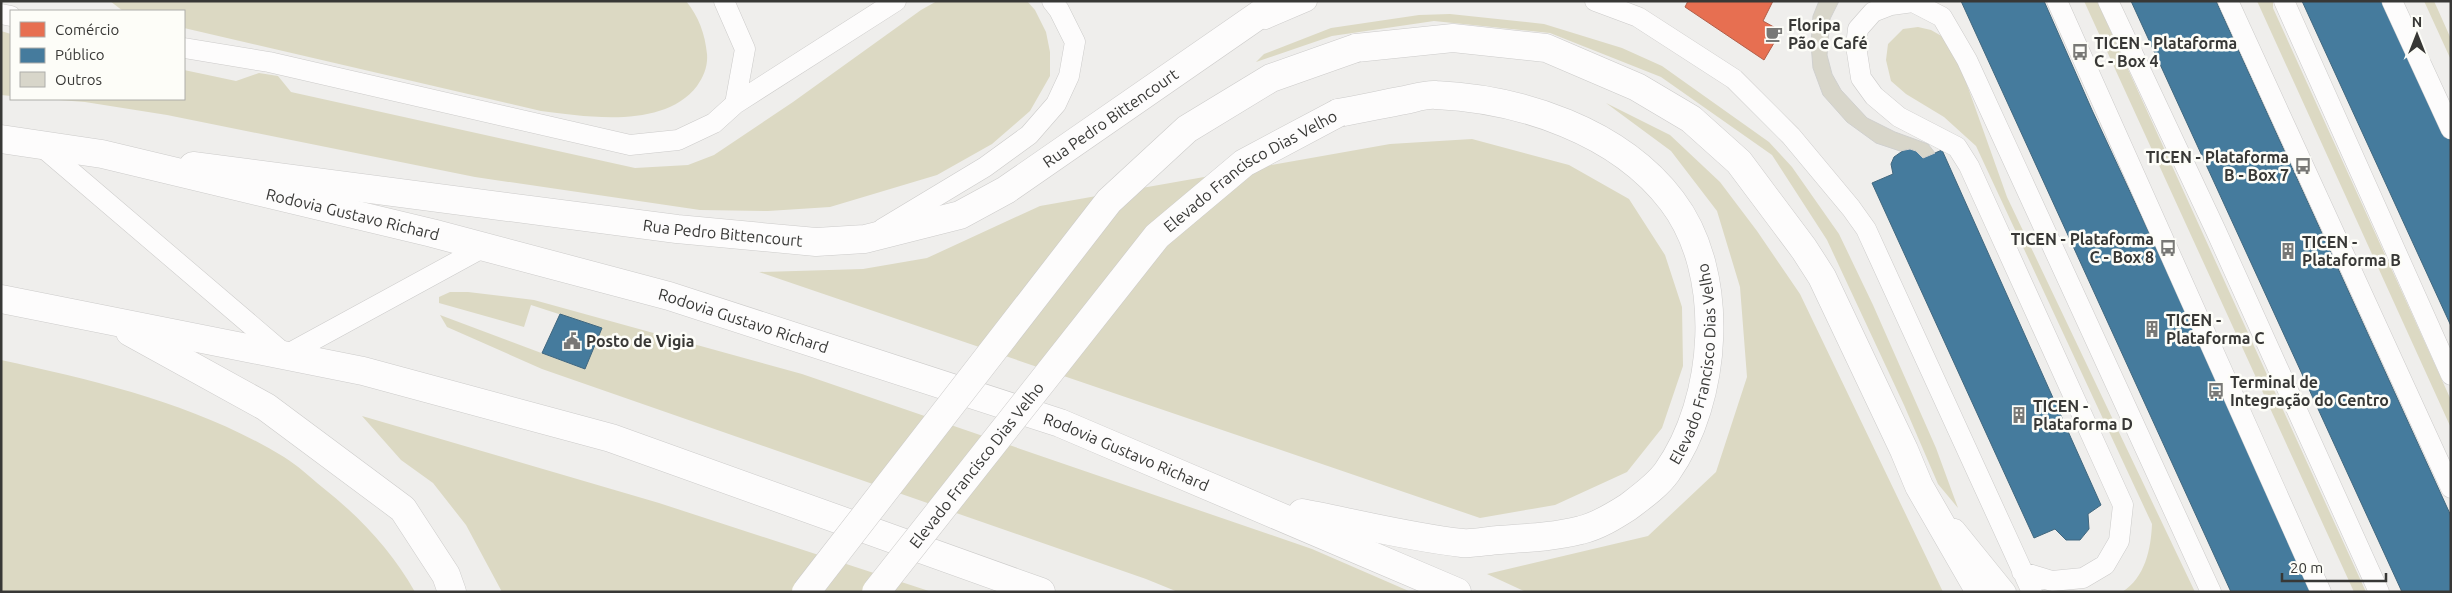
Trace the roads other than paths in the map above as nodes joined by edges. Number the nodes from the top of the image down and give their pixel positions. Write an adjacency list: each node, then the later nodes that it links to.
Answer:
1 (724, 1): 15 (lane)
2 (896, 1): 15 (lane)
3 (1052, 1): 20 (lane)
4 (1279, 1): 13 (main road, Rua Pedro Bittencourt)
5 (1307, 1): 13 (lane)
6 (1595, 1): 12 (lane)
7 (2057, 1): 39 (lane)
8 (2108, 1): 40 (lane)
9 (2228, 1): 27 (lane)
10 (2284, 1): 25 (lane)
11 (2392, 1): 16 (lane)
12 (1632, 9): 29 (lane)
13 (1230, 34): 20 (main road, Rua Pedro Bittencourt)
14 (185, 48): 15 (lane)
15 (735, 104)
16 (2451, 129)
17 (1, 140): 18 (main road, Rodovia Gustavo Richard)
18 (40, 145): 19 (main road, Rodovia Gustavo Richard); 24 (lane)
19 (102, 154): 20 (main road, Rua Pedro Bittencourt); 21 (main road, Rodovia Gustavo Richard)
20 (865, 239)
21 (484, 246): 24 (lane); 28 (main road, Rodovia Gustavo Richard)
22 (1, 299): 23 (main road)
23 (107, 319): 24 (main road); 30 (main road)
24 (286, 355): 33 (main road)
25 (2451, 375)
26 (1919, 486): 31 (main road, bridge); 35 (main road); 36 (lane)
27 (2451, 488)
28 (1252, 504): 32 (main road, Elevado Francisco Dias Velho, bridge); 34 (main road, Rodovia Gustavo Richard)
29 (2022, 572): 37 (lane); 38 (lane)
30 (452, 592)
31 (806, 592)
32 (876, 592)
33 (1041, 592)
34 (1457, 592)
35 (1980, 592)
36 (2006, 592)
37 (2032, 592)
38 (2212, 592)
39 (2322, 592)
40 (2379, 592)

